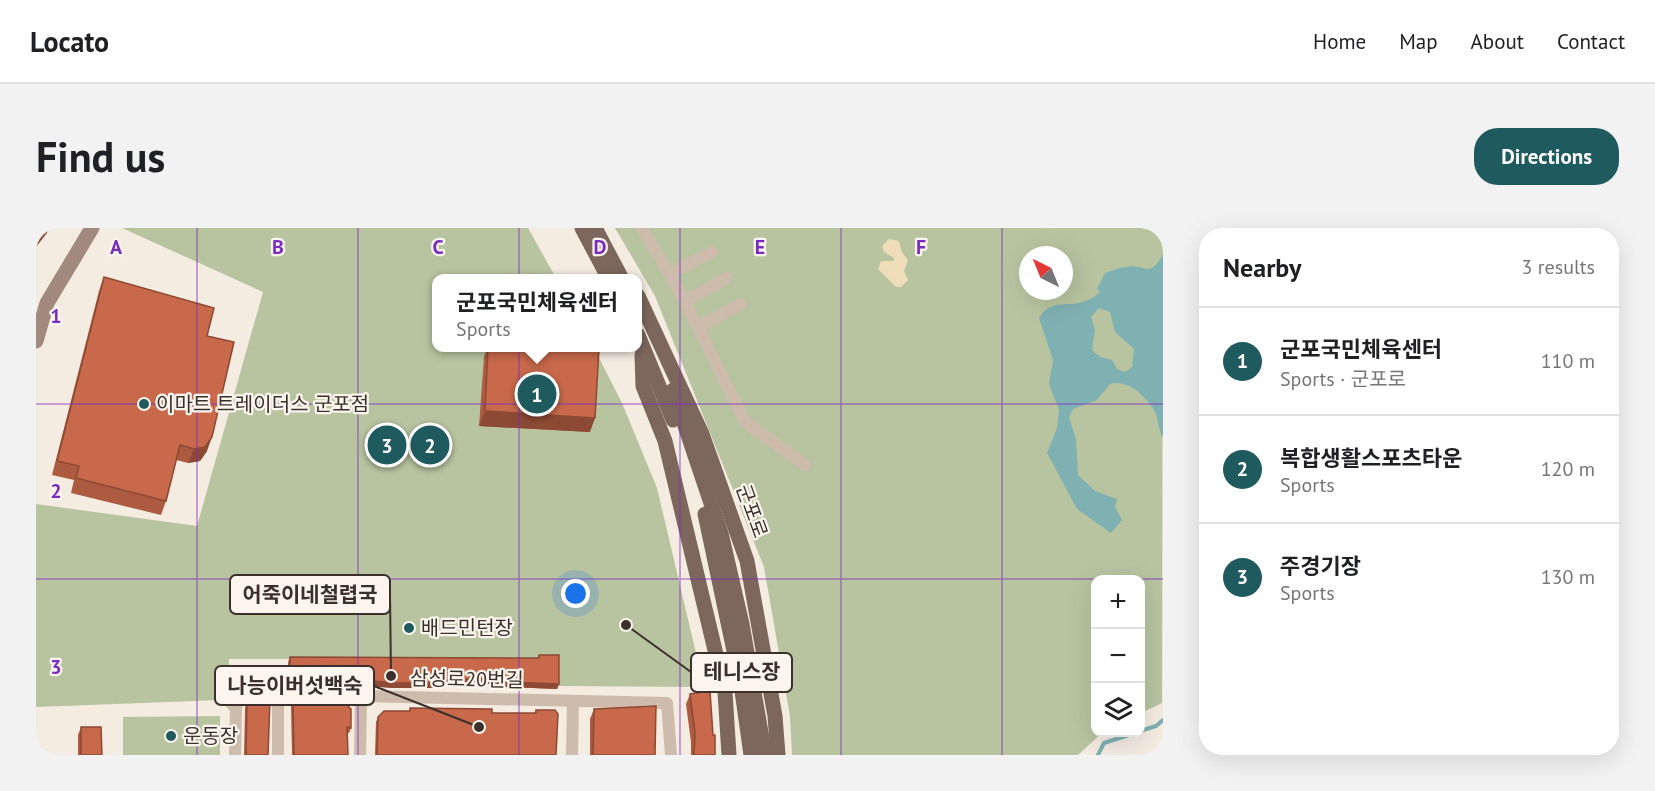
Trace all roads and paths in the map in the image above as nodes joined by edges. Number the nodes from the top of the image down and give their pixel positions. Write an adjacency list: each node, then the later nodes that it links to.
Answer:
1 (92, 228): 15 (street)
2 (582, 228): 6 (main road)
3 (595, 228): 7 (main road)
4 (642, 228): 8 (street)
5 (712, 252): 8 (street)
6 (606, 274)
7 (619, 274)
8 (669, 274): 10 (street)
9 (727, 278): 10 (street)
10 (685, 301): 14 (street)
11 (741, 304): 14 (street)
12 (642, 305): 30 (main road, 군포로)
13 (642, 319): 29 (main road, 군포로)
14 (698, 327): 18 (street)
15 (36, 341)
16 (642, 346): 28 (main road)
17 (640, 352): 27 (main road)
18 (805, 465)
19 (278, 697): 20 (street, 삼성로20번길); 22 (street, 삼성로20번길); 23 (street)
20 (361, 698): 21 (street, 삼성로20번길); 24 (street)
21 (573, 701): 25 (street); 26 (street, 삼성로20번길)
22 (235, 755)
23 (278, 755)
24 (360, 755)
25 (572, 755)
26 (671, 755)
27 (729, 755)
28 (751, 755)
29 (765, 755)
30 (778, 755)

